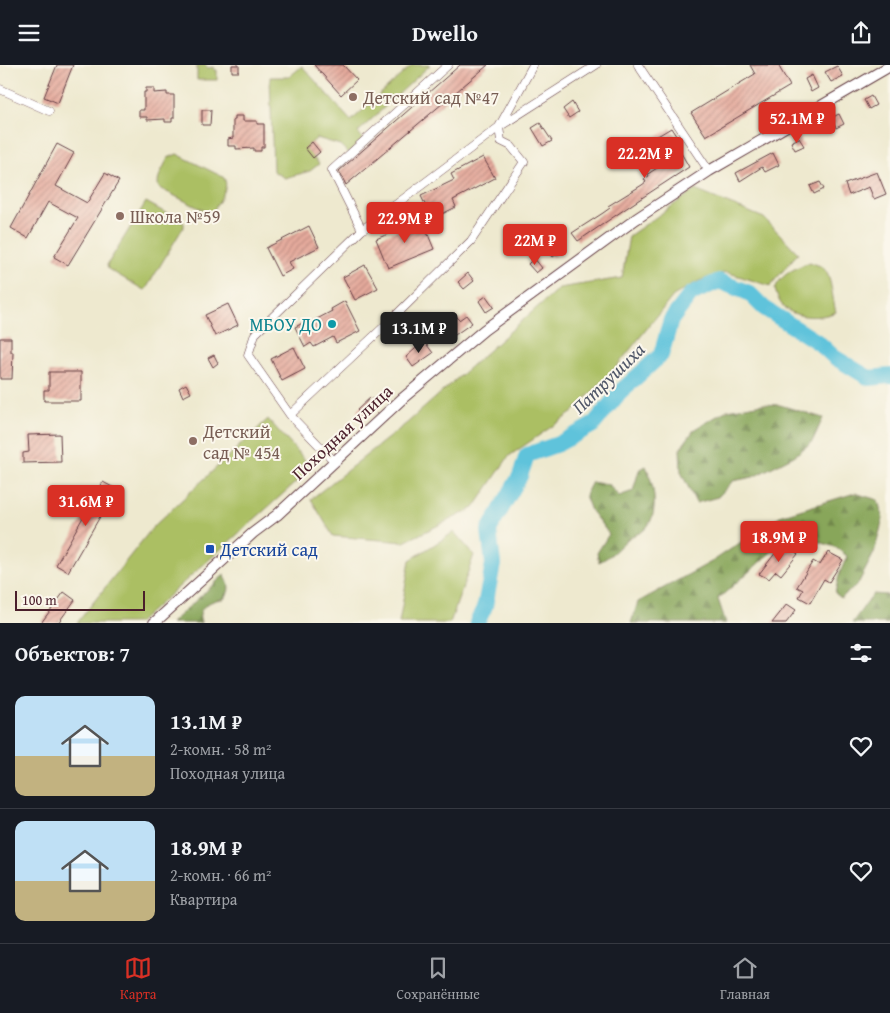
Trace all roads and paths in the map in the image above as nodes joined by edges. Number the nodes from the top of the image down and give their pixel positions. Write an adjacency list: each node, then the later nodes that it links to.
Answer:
1 (448, 65): 10 (street)
2 (532, 65): 8 (street)
3 (596, 65): 8 (street)
4 (638, 65): 9 (street)
5 (890, 66): 9 (main road, Походная улица)
6 (0, 89): 7 (street)
7 (49, 111)
8 (500, 127): 10 (street); 11 (street)
9 (709, 171): 12 (main road, Походная улица)
10 (362, 230): 11 (street)
11 (290, 415): 12 (street)
12 (334, 461): 13 (main road, Походная улица)
13 (154, 623)

